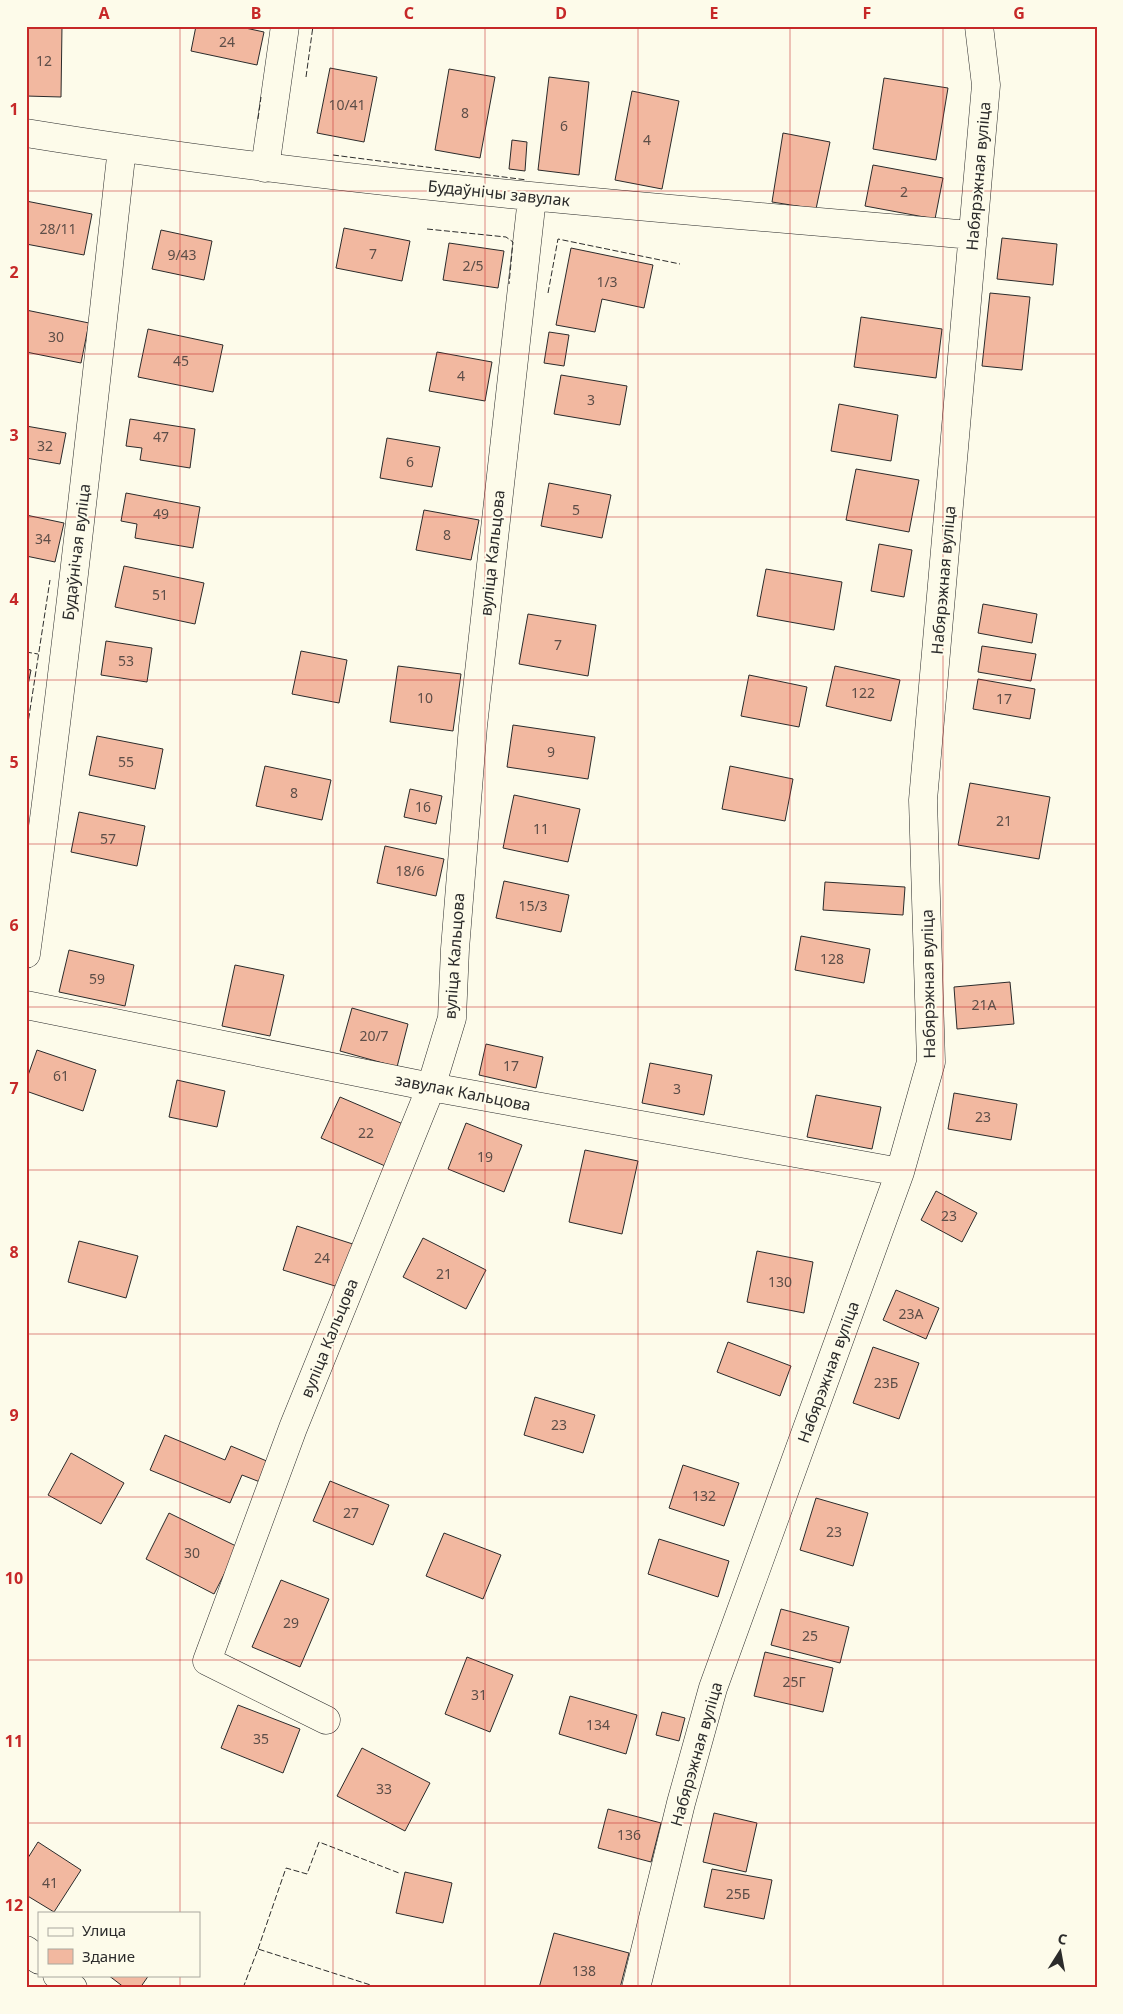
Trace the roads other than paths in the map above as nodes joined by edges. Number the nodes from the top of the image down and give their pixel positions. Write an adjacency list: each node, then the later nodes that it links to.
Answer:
1 (285, 26): 5 (street)
2 (979, 26): 7 (street, Набярэжная вуліца)
3 (26, 133): 4 (street, Будаўнічы завулак)
4 (122, 148): 5 (street, Будаўнічы завулак); 8 (street, Будаўнічая вуліца)
5 (265, 168): 6 (street, Будаўнічы завулак)
6 (532, 198): 7 (street, Будаўнічы завулак); 10 (street, вуліца Кальцова)
7 (973, 235): 11 (street, Набярэжная вуліца)
8 (26, 954)
9 (26, 1005): 10 (street, завулак Кальцова)
10 (431, 1087): 11 (street, завулак Кальцова); 12 (street, вуліца Кальцова)
11 (900, 1172): 17 (street, Набярэжная вуліца)
12 (326, 1720)
13 (26, 1950): 14 (street)
14 (38, 1959)
15 (57, 1976): 16 (street)
16 (73, 1988)
17 (636, 1988)

